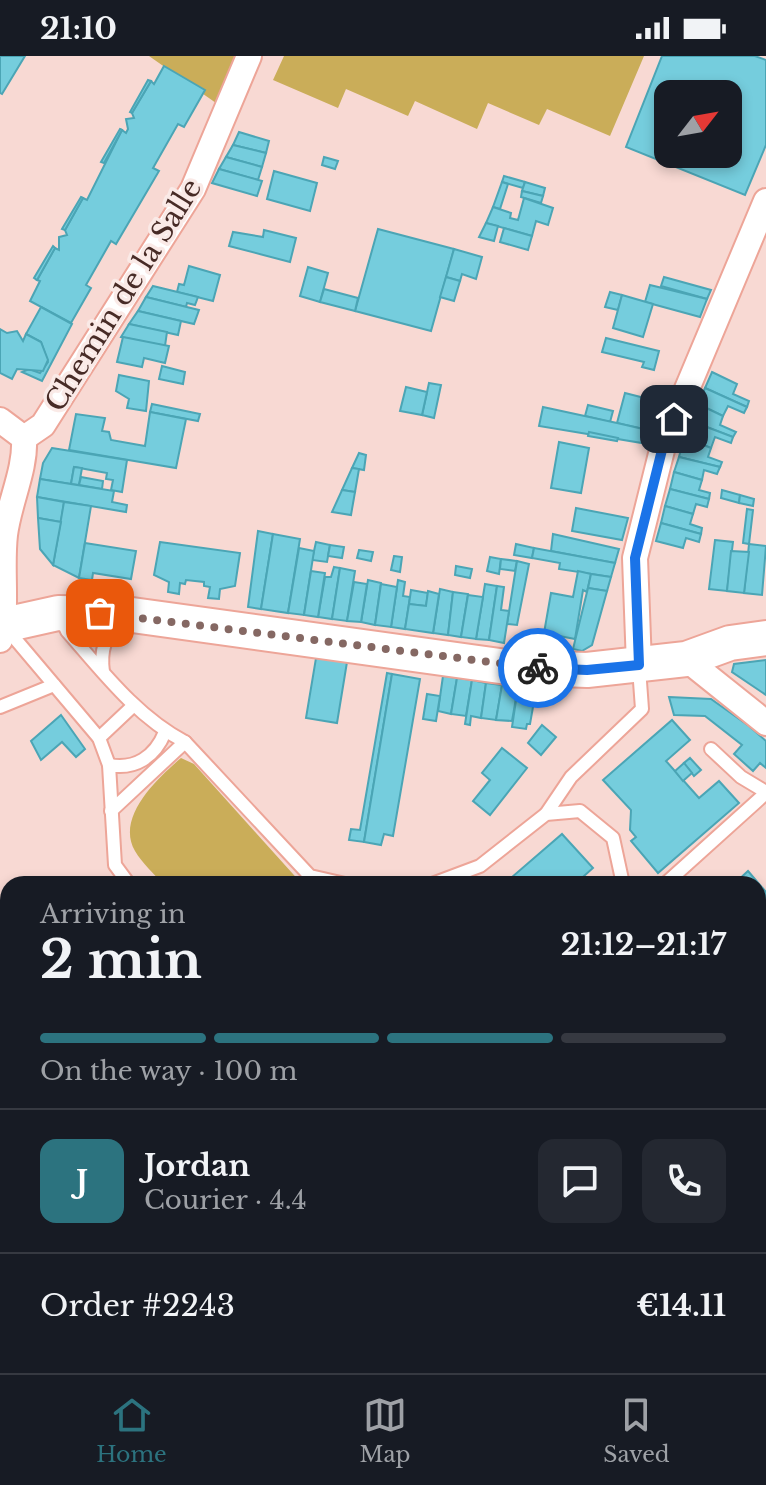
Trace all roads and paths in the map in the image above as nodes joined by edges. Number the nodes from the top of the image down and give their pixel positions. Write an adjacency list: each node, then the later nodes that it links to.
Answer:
1 (249, 56): 4 (street, Chemin de la Salle)
2 (766, 201): 10 (street)
3 (0, 420): 4 (street)
4 (24, 438): 7 (street)
5 (58, 613): 6 (street); 7 (street); 11 (lane)
6 (125, 614): 10 (street); 11 (lane)
7 (1, 631): 12 (lane)
8 (766, 638): 9 (street)
9 (686, 659): 10 (street); 15 (street)
10 (639, 665): 23 (lane)
11 (103, 672): 13 (lane)
12 (54, 685): 14 (lane); 17 (lane)
13 (134, 705): 16 (lane); 17 (lane)
14 (0, 707)
15 (766, 723)
16 (165, 732): 18 (lane); 20 (lane)
17 (99, 738): 20 (lane)
18 (185, 742): 22 (lane); 25 (lane)
19 (711, 749): 21 (lane)
20 (109, 765): 22 (lane)
21 (766, 792): 28 (lane)
22 (111, 811): 24 (lane)
23 (546, 814): 26 (lane); 27 (lane)
24 (123, 876)
25 (310, 876)
26 (453, 876)
27 (621, 876)
28 (674, 876)

